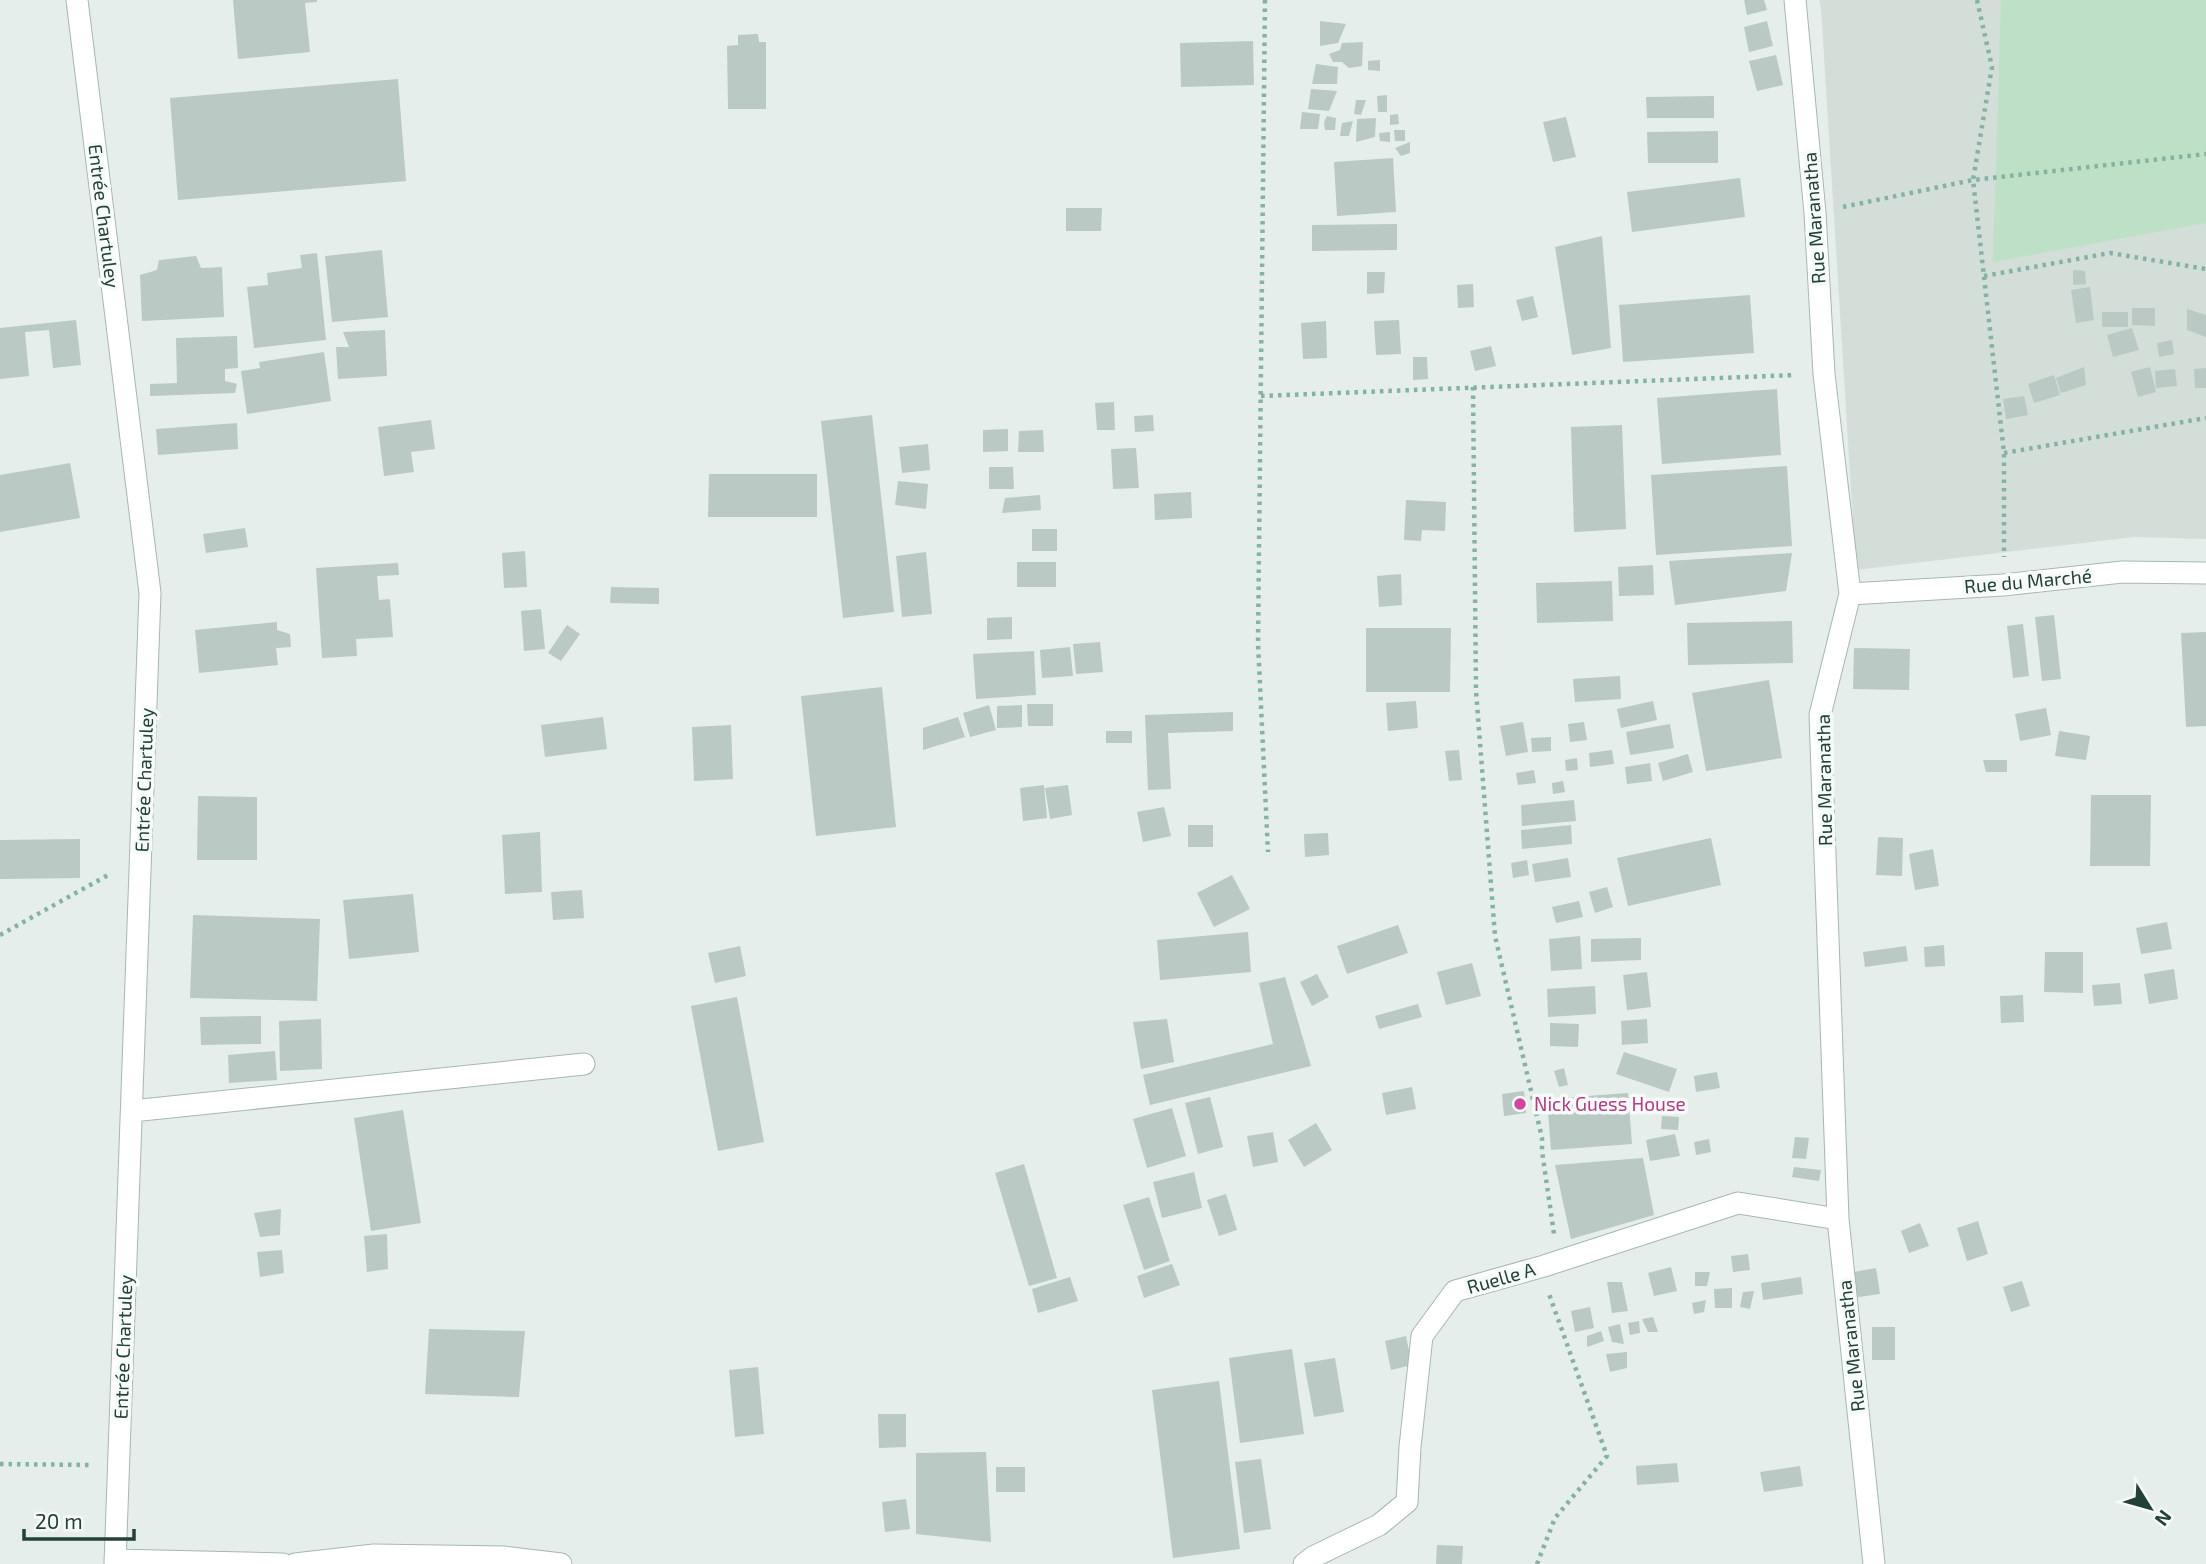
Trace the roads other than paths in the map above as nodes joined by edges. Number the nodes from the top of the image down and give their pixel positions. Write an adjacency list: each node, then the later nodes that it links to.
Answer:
1 (77, 0): 6 (street, Entrée Chartuley)
2 (1795, 0): 4 (street, Rue Maranatha)
3 (2206, 573): 4 (street, Rue du Marché)
4 (1850, 594): 7 (street, Rue Maranatha)
5 (583, 1064): 6 (street)
6 (132, 1111): 9 (street, Entrée Chartuley)
7 (1838, 1219): 13 (street, Ruelle A); 14 (street, Rue Maranatha)
8 (375, 1559): 11 (street); 12 (street)
9 (115, 1562): 10 (street)
10 (283, 1564)
11 (295, 1564)
12 (561, 1564)
13 (1304, 1564)
14 (1874, 1564)

